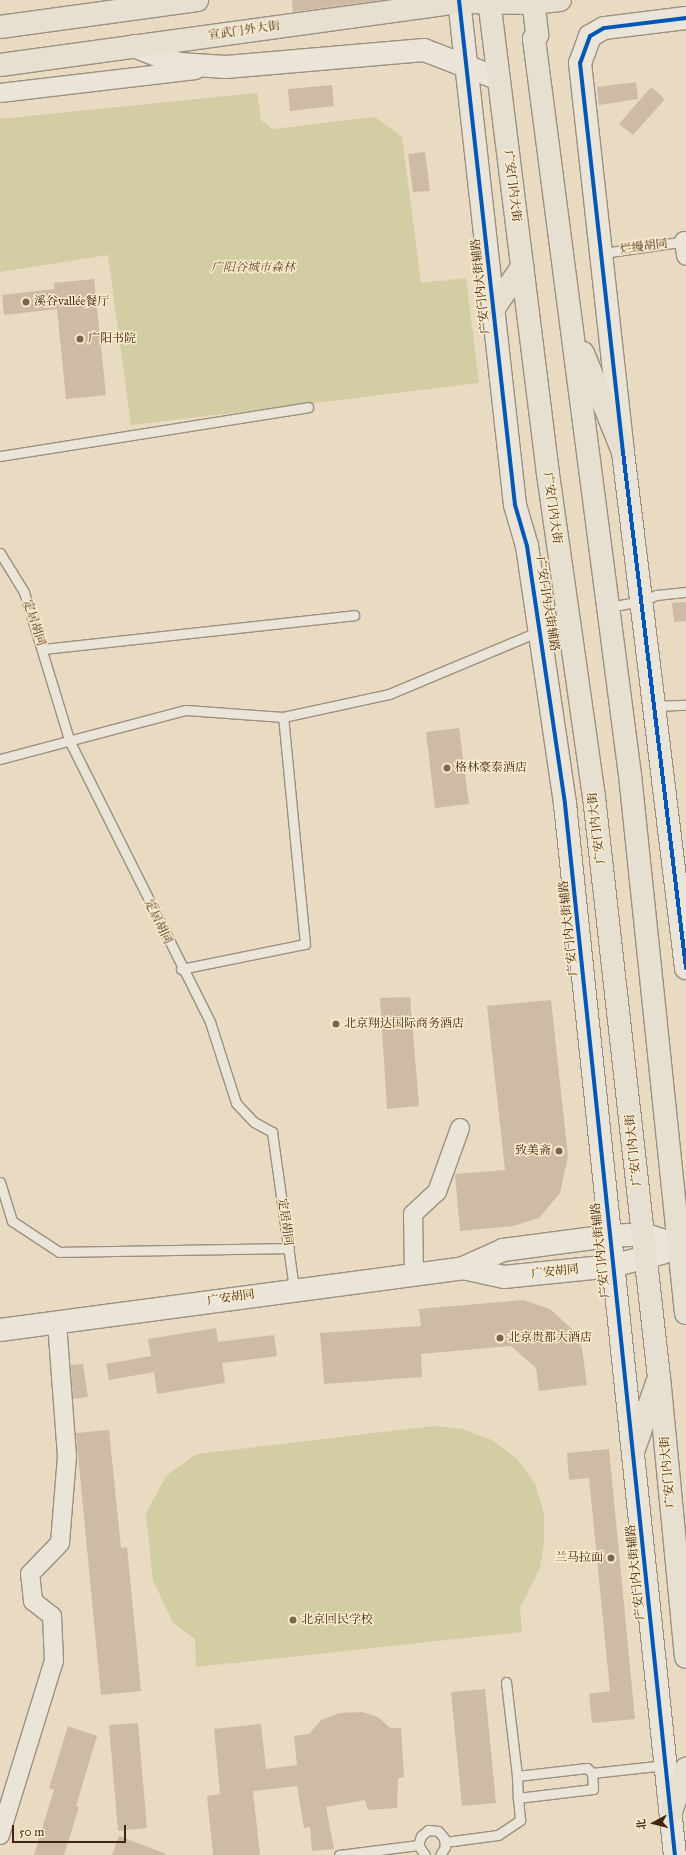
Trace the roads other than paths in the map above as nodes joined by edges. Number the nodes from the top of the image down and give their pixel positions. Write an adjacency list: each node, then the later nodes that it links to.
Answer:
1 (197, 0): 6 (main road)
2 (560, 0): 5 (main road, 宣武门外大街)
3 (459, 1): 4 (main road, 宣武门外大街); 9 (main road, 宣武门外大街); 13 (street, 广安门内大街辅路)
4 (489, 1): 5 (main road, 宣武门外大街); 14 (main road, 广安门内大街)
5 (533, 2): 21 (main road)
6 (149, 4): 8 (main road)
7 (686, 18): 18 (street)
8 (0, 27)
9 (134, 46): 11 (main road, 宣武门外大街); 12 (street)
10 (446, 58): 12 (street); 13 (street); 16 (street)
11 (0, 65)
12 (226, 67): 15 (street)
13 (468, 67): 14 (street); 16 (street, 广安门内大街辅路)
14 (499, 79): 19 (main road, 广安门内大街)
15 (0, 93)
16 (471, 96): 20 (street, 广安门内大街辅路)
17 (685, 246): 18 (lane, 烂缦胡同)
18 (603, 253): 23 (street)
19 (522, 267): 20 (main road); 30 (main road, 广安门内大街)
20 (494, 308): 31 (street, 广安门内大街辅路)
21 (571, 322): 23 (main road); 28 (main road)
22 (308, 408): 24 (lane)
23 (623, 452): 27 (street)
24 (0, 456)
25 (0, 553): 32 (lane, 定居胡同)
26 (686, 592): 27 (lane)
27 (642, 601): 28 (lane); 34 (street)
28 (610, 607): 44 (main road)
29 (354, 615): 32 (lane)
30 (568, 619): 31 (lane); 42 (main road, 广安门内大街)
31 (541, 630): 35 (lane); 43 (street, 广安门内大街辅路)
32 (42, 649): 36 (lane, 定居胡同)
33 (686, 705): 34 (lane)
34 (653, 706): 38 (street)
35 (283, 717): 36 (lane); 39 (lane)
36 (70, 742): 37 (lane); 39 (lane, 定居胡同)
37 (0, 759)
38 (686, 968)
39 (181, 969): 45 (lane, 定居胡同)
40 (460, 1128): 49 (street)
41 (0, 1182): 45 (lane)
42 (643, 1234): 43 (street, 广安胡同); 44 (street); 46 (main road, 广安门内大街)
43 (610, 1236): 47 (street, 广安门内大街辅路); 48 (street, 广安胡同)
44 (683, 1246): 46 (street, 广安胡同); 51 (main road)
45 (289, 1248): 50 (lane, 定居胡同)
46 (646, 1260): 47 (street, 广安胡同); 54 (main road, 广安门内大街)
47 (612, 1266): 48 (street, 广安胡同); 55 (street, 广安门内大街辅路)
48 (463, 1268): 49 (street, 广安胡同)
49 (414, 1275): 50 (street, 广安胡同)
50 (294, 1289): 52 (street, 广安胡同)
51 (686, 1313)
52 (57, 1324): 53 (street, 广安胡同); 63 (street)
53 (0, 1330)
54 (659, 1376): 55 (main road); 56 (main road, 广安门内大街)
55 (634, 1449): 58 (street, 广安门内大街辅路)
56 (686, 1657)
57 (506, 1682): 60 (lane)
58 (676, 1767): 59 (lane); 62 (main road)
59 (592, 1773): 60 (lane); 61 (lane)
60 (517, 1776): 61 (lane)
61 (518, 1798): 64 (lane)
62 (671, 1812): 69 (street)
63 (0, 1835)
64 (445, 1842): 65 (lane); 68 (lane)
65 (418, 1845): 66 (lane); 67 (lane)
66 (339, 1855)
67 (425, 1855)
68 (440, 1855)
69 (676, 1855)

